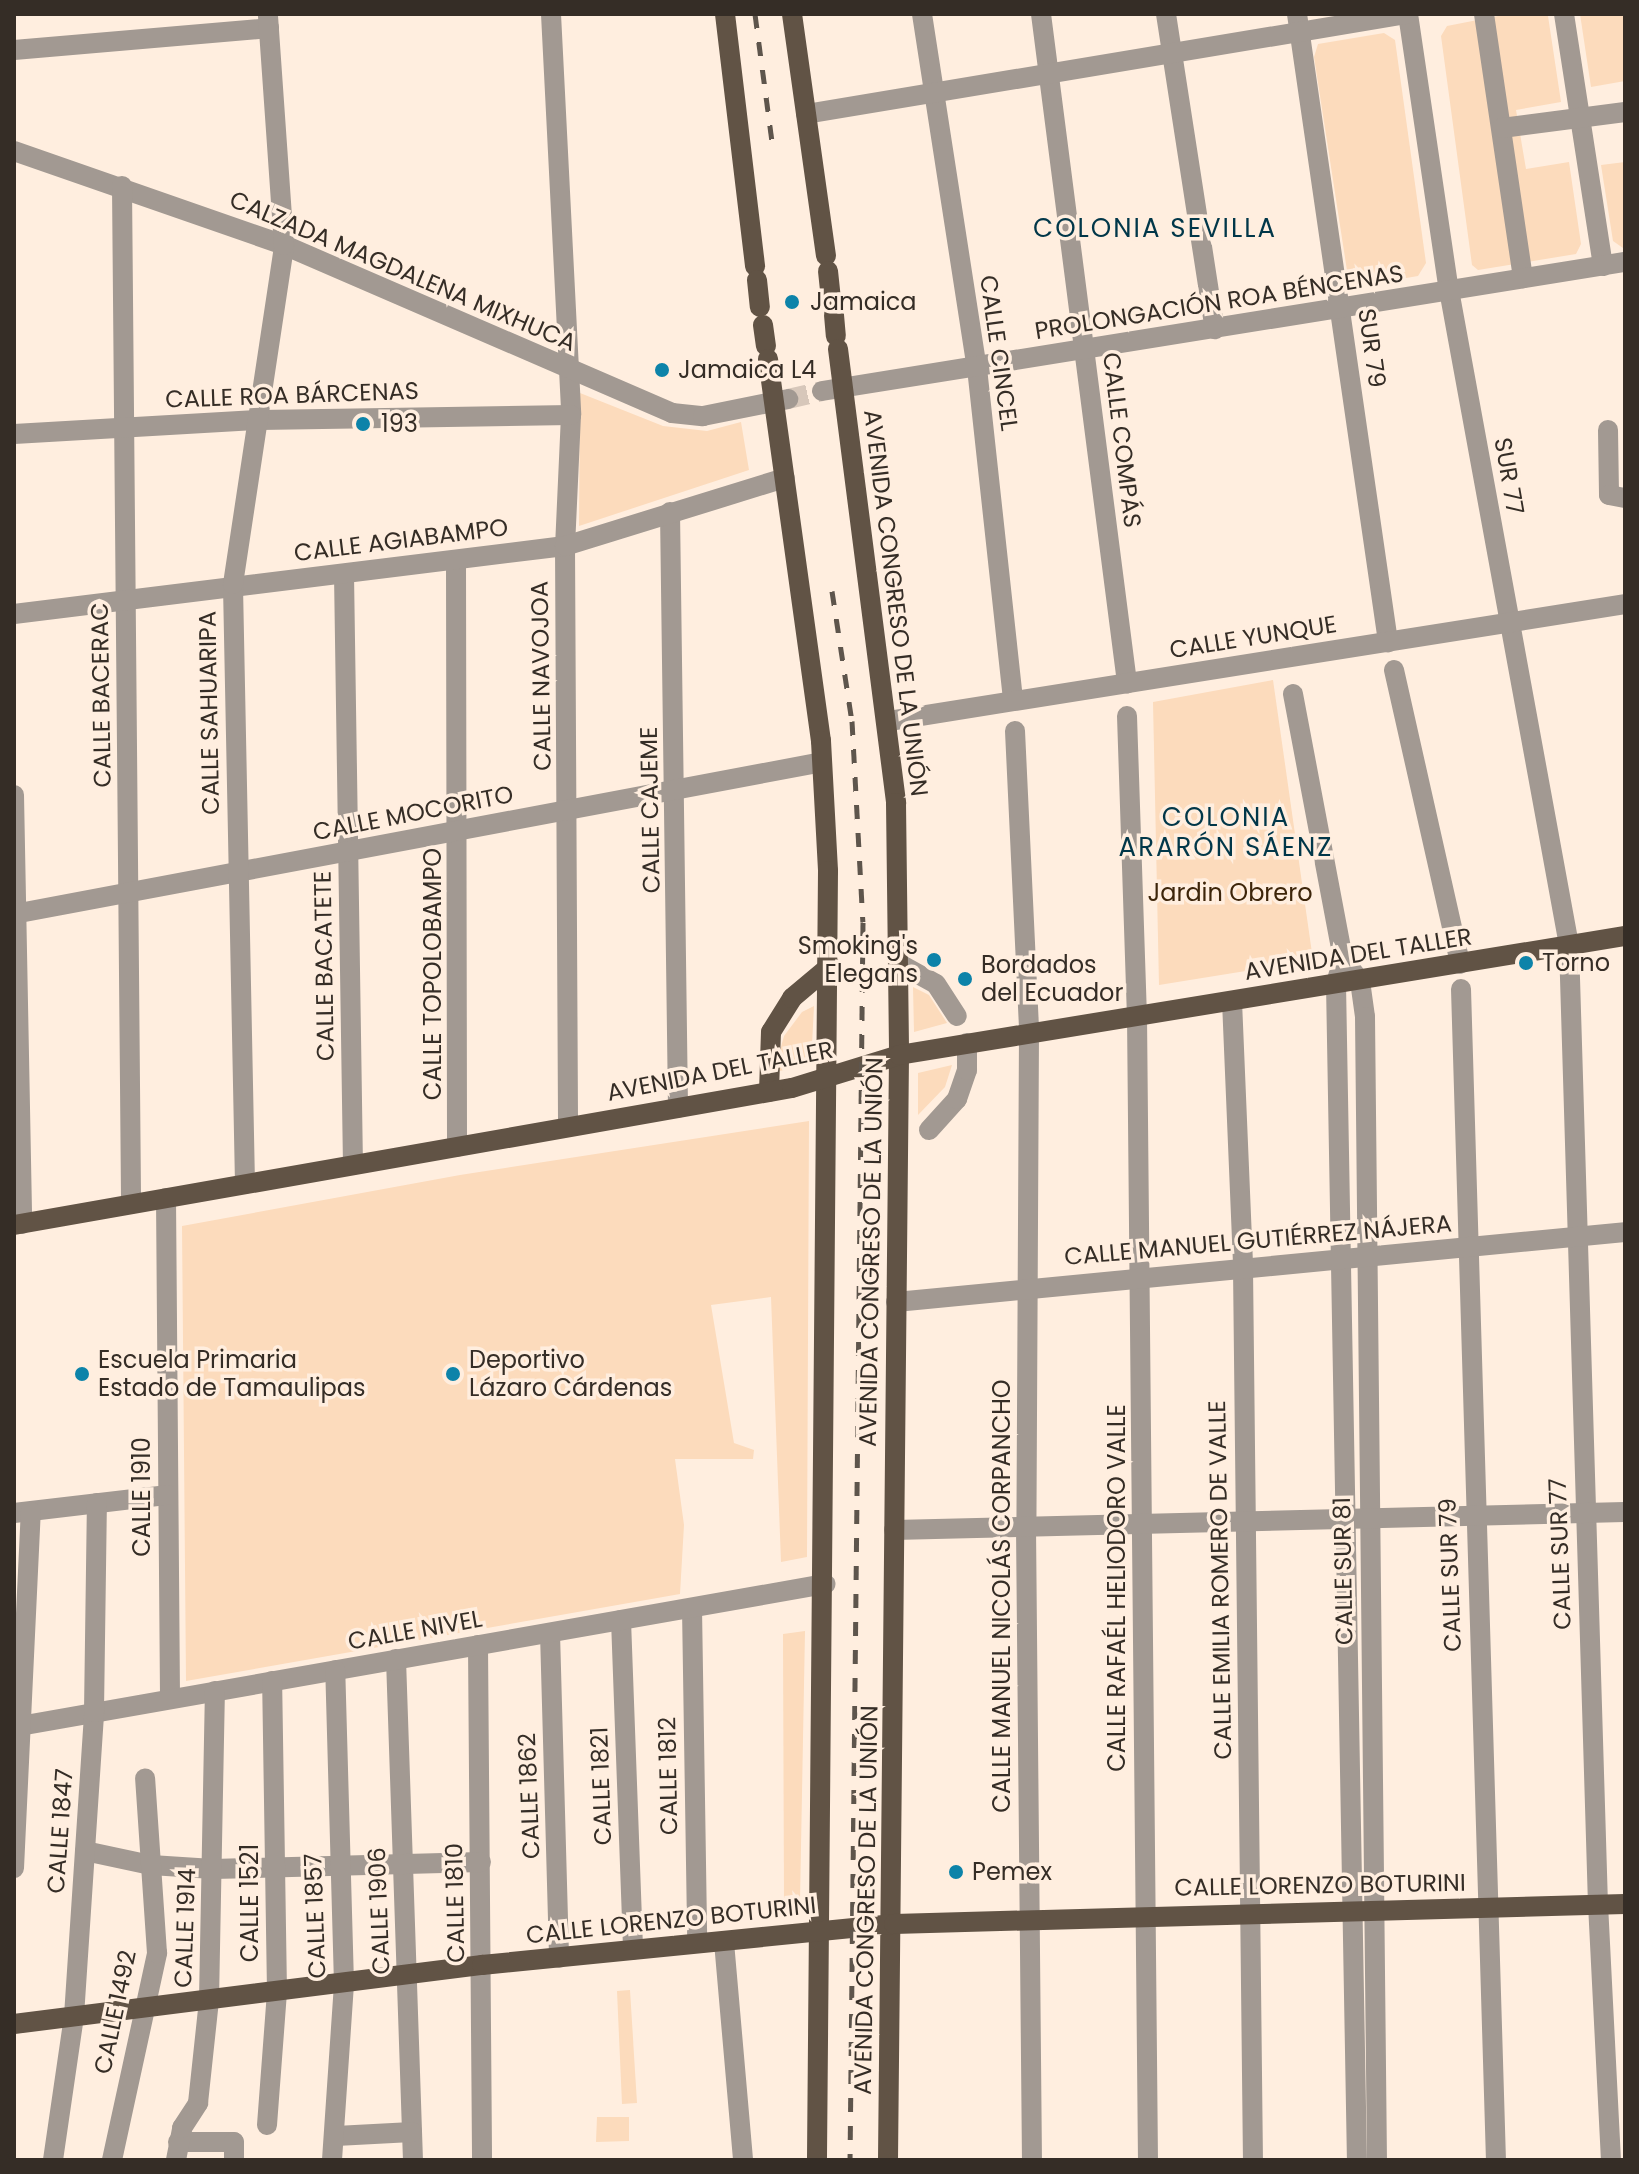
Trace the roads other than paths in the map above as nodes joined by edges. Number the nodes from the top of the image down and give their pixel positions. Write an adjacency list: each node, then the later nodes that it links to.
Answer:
1 (551, 14): 30 (street, CALLE NAVOJOA)
2 (725, 14): 34 (main road, AVENIDA CONGRESO DE LA UNIÓN)
3 (792, 14): 17 (main road, AVENIDA CONGRESO DE LA UNIÓN)
4 (922, 14): 15 (street, CALLE CINCEL)
5 (1041, 14): 14 (street, CALLE COMPÁS)
6 (1166, 14): 13 (street)
7 (1408, 14): 11 (street); 26 (street, SUR 77)
8 (1484, 14): 19 (street)
9 (1564, 14): 18 (street)
10 (268, 21): 12 (street); 22 (street, CALLE SAHUARIPA)
11 (1298, 23): 13 (street); 27 (street, SUR 79)
12 (14, 50)
13 (1171, 53): 14 (street); 28 (street)
14 (1049, 73): 15 (street); 29 (street, CALLE COMPÁS)
15 (934, 92): 17 (street); 31 (street, CALLE CINCEL)
16 (1625, 112): 18 (street)
17 (806, 114): 32 (main road, AVENIDA CONGRESO DE LA UNIÓN)
18 (1580, 118): 19 (street); 24 (street)
19 (1502, 128): 25 (street)
20 (14, 151): 21 (street, CALZADA MAGDALENA MIXHUCA)
21 (122, 186): 22 (street, CALZADA MAGDALENA MIXHUCA); 37 (street, CALLE BACERAC)
22 (284, 245): 30 (street, CALZADA MAGDALENA MIXHUCA); 36 (street, CALLE SAHUARIPA)
23 (1625, 262): 24 (street, PROLONGACIÓN ROA BÉNCENAS)
24 (1603, 266): 25 (street, PROLONGACIÓN ROA BÉNCENAS)
25 (1523, 278): 26 (street, PROLONGACIÓN ROA BÉNCENAS)
26 (1449, 290): 27 (street, PROLONGACIÓN ROA BÉNCENAS); 50 (street, SUR 77)
27 (1340, 308): 28 (street, PROLONGACIÓN ROA BÉNCENAS); 51 (street, SUR 79)
28 (1215, 329): 29 (street, PROLONGACIÓN ROA BÉNCENAS)
29 (1084, 350): 31 (street, PROLONGACIÓN ROA BÉNCENAS); 53 (street, CALLE COMPÁS)
30 (570, 367): 34 (street, CALZADA MAGDALENA MIXHUCA); 35 (street, CALLE NAVOJOA)
31 (977, 368): 32 (street, PROLONGACIÓN ROA BÉNCENAS); 55 (street, CALLE CINCEL)
32 (843, 386): 33 (street, PROLONGACIÓN ROA BÉNCENAS); 57 (main road, AVENIDA CONGRESO DE LA UNIÓN)
33 (822, 391)
34 (781, 401): 40 (main road, AVENIDA CONGRESO DE LA UNIÓN)
35 (571, 415): 36 (street, CALLE ROA BÁRCENAS); 43 (street, CALLE NAVOJOA)
36 (260, 420): 37 (street, CALLE ROA BÁRCENAS); 46 (street, CALLE SAHUARIPA)
37 (122, 427): 39 (street, CALLE ROA BÁRCENAS); 47 (street, CALLE BACERAC)
38 (1608, 430): 41 (street)
39 (14, 434)
40 (785, 478): 42 (street, CALLE AGIABAMPO); 59 (main road, AVENIDA CONGRESO DE LA UNIÓN)
41 (1625, 498)
42 (670, 512): 43 (street, CALLE AGIABAMPO); 60 (street, CALLE CAJEME)
43 (565, 546): 44 (street, CALLE AGIABAMPO); 62 (street, CALLE NAVOJOA)
44 (456, 561): 45 (street, CALLE AGIABAMPO); 63 (street, CALLE TOPOLOBAMPO)
45 (344, 574): 46 (street, CALLE AGIABAMPO); 64 (street, CALLE BACATETE)
46 (233, 584): 47 (street, CALLE AGIABAMPO); 65 (street, CALLE SAHUARIPA)
47 (126, 599): 49 (street, CALLE AGIABAMPO); 66 (street, CALLE BACERAC)
48 (1625, 604): 50 (street, CALLE YUNQUE)
49 (14, 614)
50 (1508, 622): 51 (street, CALLE YUNQUE); 69 (street, SUR 77)
51 (1388, 642): 53 (street, CALLE YUNQUE)
52 (1394, 670): 72 (street)
53 (1127, 683): 55 (street, CALLE YUNQUE)
54 (1293, 694): 70 (street)
55 (1013, 701): 57 (street, CALLE YUNQUE)
56 (1127, 716): 79 (street)
57 (889, 721): 71 (main road, AVENIDA CONGRESO DE LA UNIÓN)
58 (1015, 731): 80 (street)
59 (822, 762): 60 (street, CALLE MOCORITO); 73 (main road, AVENIDA CONGRESO DE LA UNIÓN)
60 (676, 789): 62 (street, CALLE MOCORITO); 85 (street, CALLE CAJEME)
61 (14, 795): 67 (street)
62 (569, 810): 63 (street, CALLE MOCORITO); 86 (street, CALLE NAVOJOA)
63 (460, 830): 64 (street, CALLE MOCORITO); 88 (street, CALLE TOPOLOBAMPO)
64 (349, 851): 65 (street, CALLE MOCORITO); 89 (street, CALLE BACATETE)
65 (238, 872): 66 (street, CALLE MOCORITO); 90 (street, CALLE SAHUARIPA)
66 (130, 892): 67 (street, CALLE MOCORITO); 92 (street, CALLE BACERAC)
67 (17, 914): 93 (street)
68 (1625, 936): 69 (main road, AVENIDA DEL TALLER)
69 (1569, 945): 72 (main road, AVENIDA DEL TALLER); 95 (street, CALLE SUR 77)
70 (1343, 959): 74 (street); 75 (street, CALLE SUR 81)
71 (898, 963): 78 (street); 82 (main road, AVENIDA CONGRESO DE LA UNIÓN)
72 (1460, 964): 74 (main road, AVENIDA DEL TALLER)
73 (830, 966): 83 (main road, AVENIDA CONGRESO DE LA UNIÓN); 84 (main road)
74 (1360, 981): 75 (main road, AVENIDA DEL TALLER); 98 (street, CALLE SUR 81)
75 (1336, 984): 77 (main road, AVENIDA DEL TALLER); 97 (street, CALLE SUR 81)
76 (1461, 989): 96 (street, CALLE SUR 79)
77 (1232, 1001): 79 (main road, AVENIDA DEL TALLER); 99 (street, CALLE EMILIA ROMERO DE VALLE)
78 (957, 1016)
79 (1137, 1016): 80 (main road, AVENIDA DEL TALLER); 100 (street, CALLE RAFAÉL HELIODORO VALLE)
80 (1029, 1032): 81 (main road, AVENIDA DEL TALLER); 101 (street, CALLE MANUEL NICOLÁS CORPANCHO)
81 (967, 1043): 82 (main road, AVENIDA DEL TALLER); 87 (street)
82 (899, 1055): 83 (main road, AVENIDA DEL TALLER); 102 (main road, AVENIDA CONGRESO DE LA UNIÓN)
83 (829, 1078): 84 (main road, AVENIDA DEL TALLER); 115 (main road, AVENIDA CONGRESO DE LA UNIÓN)
84 (769, 1092): 85 (main road, AVENIDA DEL TALLER)
85 (678, 1108): 86 (main road, AVENIDA DEL TALLER)
86 (568, 1127): 88 (main road, AVENIDA DEL TALLER)
87 (929, 1130)
88 (457, 1147): 89 (main road, AVENIDA DEL TALLER)
89 (353, 1165): 90 (main road, AVENIDA DEL TALLER)
90 (245, 1184): 91 (main road, AVENIDA DEL TALLER)
91 (166, 1198): 92 (main road, AVENIDA DEL TALLER); 103 (street, CALLE 1910)
92 (131, 1204): 93 (main road, AVENIDA DEL TALLER)
93 (18, 1224)
94 (1625, 1232): 95 (street, CALLE MANUEL GUTIÉRREZ NÁJERA)
95 (1580, 1236): 96 (street, CALLE MANUEL GUTIÉRREZ NÁJERA); 107 (street, CALLE SUR 77)
96 (1471, 1248): 98 (street, CALLE MANUEL GUTIÉRREZ NÁJERA); 108 (street, CALLE SUR 79)
97 (1343, 1259): 98 (street, CALLE MANUEL GUTIÉRREZ NÁJERA); 99 (street, CALLE MANUEL GUTIÉRREZ NÁJERA); 110 (street, CALLE SUR 81)
98 (1365, 1259): 109 (street, CALLE SUR 81)
99 (1243, 1268): 100 (street, CALLE MANUEL GUTIÉRREZ NÁJERA); 111 (street, CALLE EMILIA ROMERO DE VALLE)
100 (1141, 1276): 101 (street, CALLE MANUEL GUTIÉRREZ NÁJERA); 112 (street, CALLE RAFAÉL HELIODORO VALLE)
101 (1027, 1286): 102 (street, CALLE MANUEL GUTIÉRREZ NÁJERA); 113 (street, CALLE MANUEL NICOLÁS CORPANCHO)
102 (896, 1302): 114 (main road, AVENIDA CONGRESO DE LA UNIÓN)
103 (168, 1495): 104 (street); 124 (street, CALLE 1910)
104 (97, 1503): 105 (street); 125 (street, CALLE 1847)
105 (22, 1512): 126 (street)
106 (1625, 1512): 107 (street)
107 (1585, 1513): 108 (street); 136 (street, CALLE SUR 77)
108 (1474, 1517): 109 (street); 138 (street, CALLE SUR 79)
109 (1368, 1519): 110 (street); 139 (street, CALLE SUR 81)
110 (1347, 1520): 111 (street); 140 (street, CALLE SUR 81)
111 (1246, 1522): 112 (street); 141 (street, CALLE EMILIA ROMERO DE VALLE)
112 (1143, 1525): 113 (street); 142 (street, CALLE RAFAÉL HELIODORO VALLE)
113 (1026, 1527): 114 (street); 143 (street, CALLE MANUEL NICOLÁS CORPANCHO)
114 (894, 1530): 144 (main road, AVENIDA CONGRESO DE LA UNIÓN)
115 (825, 1584): 116 (street, CALLE NIVEL); 145 (main road, AVENIDA CONGRESO DE LA UNIÓN)
116 (692, 1608): 117 (street, CALLE NIVEL); 147 (street, CALLE 1812)
117 (621, 1620): 118 (street, CALLE NIVEL); 148 (street, CALLE 1821)
118 (550, 1633): 119 (street, CALLE NIVEL); 149 (street, CALLE 1862)
119 (478, 1645): 120 (street, CALLE NIVEL); 129 (street, CALLE 1810)
120 (396, 1659): 121 (street, CALLE NIVEL); 131 (street, CALLE 1906)
121 (335, 1670): 122 (street, CALLE NIVEL); 134 (street, CALLE 1857)
122 (272, 1681): 123 (street, CALLE NIVEL); 133 (street, CALLE 1521)
123 (215, 1691): 124 (street, CALLE NIVEL); 135 (street, CALLE 1914)
124 (170, 1699): 125 (street, CALLE NIVEL)
125 (94, 1712): 126 (street, CALLE NIVEL); 128 (street, CALLE 1847)
126 (18, 1726): 132 (street)
127 (145, 1778): 130 (street, CALLE 1492)
128 (85, 1851): 130 (street); 156 (street, CALLE 1847)
129 (481, 1862): 131 (street); 150 (street, CALLE 1810)
130 (151, 1865): 135 (street); 155 (street, CALLE 1492)
131 (404, 1866): 134 (street); 151 (street, CALLE 1906)
132 (14, 1868)
133 (276, 1868): 134 (street); 135 (street); 153 (street, CALLE 1521)
134 (339, 1868): 152 (street, CALLE 1857)
135 (213, 1869): 154 (street, CALLE 1914)
136 (1598, 1904): 137 (main road, CALLE LORENZO BOTURINI); 138 (main road, CALLE LORENZO BOTURINI); 177 (street, CALLE SUR 77)
137 (1625, 1904)
138 (1487, 1907): 139 (main road, CALLE LORENZO BOTURINI); 176 (street, CALLE SUR 79)
139 (1373, 1909): 140 (main road, CALLE LORENZO BOTURINI); 175 (street, CALLE SUR 81)
140 (1351, 1910): 141 (main road, CALLE LORENZO BOTURINI); 174 (street, CALLE SUR 81)
141 (1249, 1912): 142 (main road, CALLE LORENZO BOTURINI); 173 (street, CALLE EMILIA ROMERO DE VALLE)
142 (1144, 1915): 143 (main road, CALLE LORENZO BOTURINI); 172 (street, CALLE RAFAÉL HELIODORO VALLE)
143 (1030, 1919): 144 (main road, CALLE LORENZO BOTURINI); 171 (street, CALLE MANUEL NICOLÁS CORPANCHO)
144 (894, 1924): 145 (main road, CALLE LORENZO BOTURINI); 170 (main road, AVENIDA CONGRESO DE LA UNIÓN)
145 (819, 1930): 146 (main road, CALLE LORENZO BOTURINI); 169 (main road, AVENIDA CONGRESO DE LA UNIÓN)
146 (724, 1942): 147 (main road, CALLE LORENZO BOTURINI); 168 (street)
147 (697, 1943): 148 (main road, CALLE LORENZO BOTURINI)
148 (633, 1950): 149 (main road, CALLE LORENZO BOTURINI)
149 (559, 1958): 150 (main road, CALLE LORENZO BOTURINI)
150 (482, 1965): 151 (main road, CALLE LORENZO BOTURINI); 167 (street, CALLE 1810)
151 (408, 1975): 152 (main road, CALLE LORENZO BOTURINI); 159 (street, CALLE 1906)
152 (344, 1984): 153 (main road, CALLE LORENZO BOTURINI); 160 (street, CALLE 1857)
153 (277, 1992): 154 (main road, CALLE LORENZO BOTURINI); 158 (street, CALLE 1521)
154 (209, 2000): 155 (main road, CALLE LORENZO BOTURINI); 161 (street, CALLE 1914)
155 (143, 2009): 156 (main road, CALLE LORENZO BOTURINI); 164 (street, CALLE 1492)
156 (74, 2016): 157 (main road, CALLE LORENZO BOTURINI); 163 (street, CALLE 1847)
157 (14, 2024)
158 (267, 2125)
159 (412, 2132): 160 (street); 166 (street, CALLE 1906)
160 (336, 2136): 165 (street, CALLE 1857)
161 (177, 2151): 162 (street)
162 (234, 2151)
163 (53, 2160)
164 (112, 2160)
165 (332, 2160)
166 (413, 2160)
167 (482, 2160)
168 (743, 2160)
169 (817, 2160)
170 (888, 2160)
171 (1032, 2160)
172 (1148, 2160)
173 (1253, 2160)
174 (1357, 2160)
175 (1377, 2160)
176 (1496, 2160)
177 (1611, 2160)

